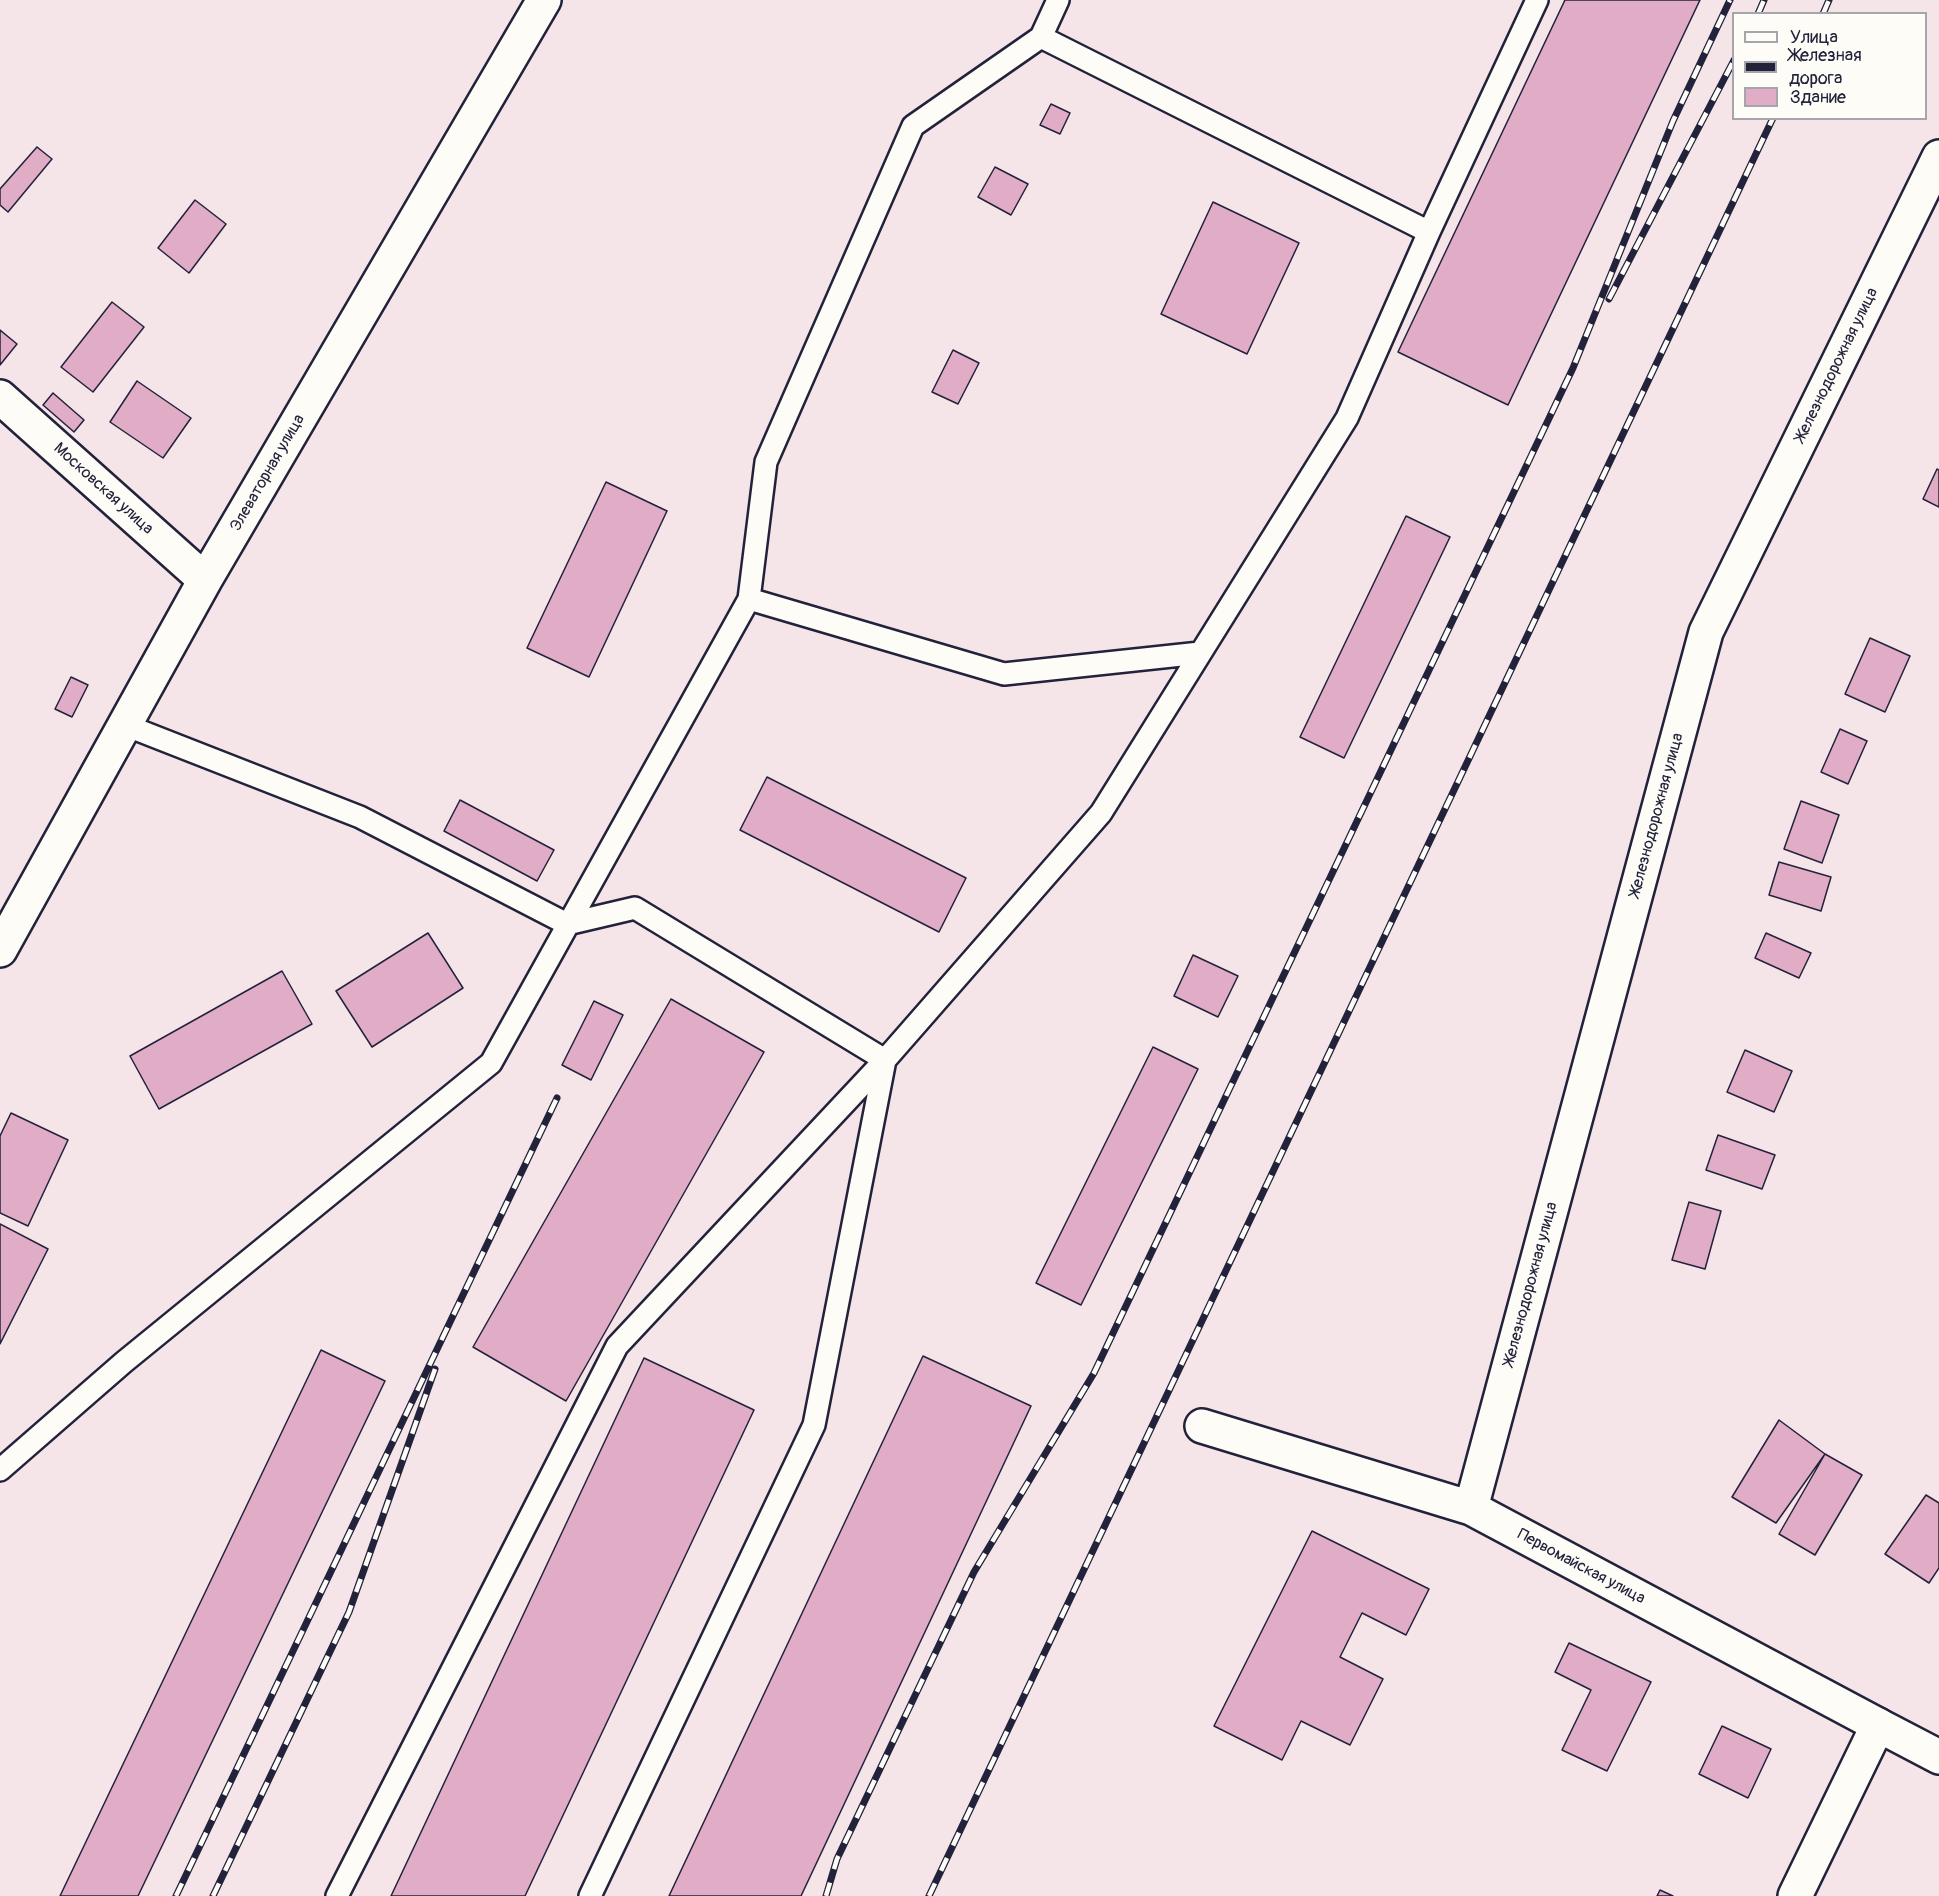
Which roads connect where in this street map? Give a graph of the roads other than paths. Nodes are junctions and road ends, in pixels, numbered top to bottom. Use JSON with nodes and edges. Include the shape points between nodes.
{"nodes":[{"id":1,"x":544,"y":0,"type":"edge"},
{"id":2,"x":1058,"y":0,"type":"edge"},
{"id":3,"x":1537,"y":0,"type":"edge"},
{"id":4,"x":1041,"y":37,"type":"junction"},
{"id":5,"x":1939,"y":156,"type":"edge"},
{"id":6,"x":1429,"y":232,"type":"junction"},
{"id":7,"x":0,"y":397,"type":"edge"},
{"id":8,"x":206,"y":580,"type":"junction"},
{"id":9,"x":749,"y":599,"type":"junction"},
{"id":10,"x":1200,"y":653,"type":"junction"},
{"id":11,"x":125,"y":725,"type":"junction"},
{"id":12,"x":567,"y":924,"type":"junction"},
{"id":13,"x":0,"y":950,"type":"edge"},
{"id":14,"x":885,"y":1060,"type":"junction"},
{"id":15,"x":1202,"y":1426,"type":"dead end"},
{"id":16,"x":0,"y":1470,"type":"edge"},
{"id":17,"x":1471,"y":1508,"type":"junction"},
{"id":18,"x":1878,"y":1725,"type":"junction"},
{"id":19,"x":1939,"y":1757,"type":"edge"},
{"id":20,"x":337,"y":1896,"type":"edge"},
{"id":21,"x":590,"y":1896,"type":"edge"},
{"id":22,"x":1795,"y":1896,"type":"edge"}],
"edges":[{"from":1,"to":8,"type":"street","name":"Элеваторная улица"},
{"from":2,"to":4,"type":"lane"},
{"from":3,"to":6,"type":"lane"},
{"from":4,"to":6,"type":"lane"},
{"from":4,"to":9,"type":"lane","via":[[913,126],[766,462]]},
{"from":5,"to":17,"type":"street","name":"Железнодорожная улица","via":[[1706,632]]},
{"from":6,"to":10,"type":"lane","via":[[1347,418]]},
{"from":7,"to":8,"type":"street","name":"Московская улица"},
{"from":8,"to":11,"type":"street","name":"Элеваторная улица"},
{"from":9,"to":10,"type":"lane","via":[[1004,674]]},
{"from":9,"to":12,"type":"lane"},
{"from":10,"to":14,"type":"lane","via":[[1101,813]]},
{"from":11,"to":12,"type":"lane","via":[[360,817]]},
{"from":11,"to":13,"type":"street","name":"Элеваторная улица"},
{"from":12,"to":14,"type":"lane","via":[[635,908]]},
{"from":12,"to":16,"type":"lane","via":[[491,1064],[124,1362]]},
{"from":14,"to":20,"type":"lane","via":[[617,1346]]},
{"from":14,"to":21,"type":"lane","via":[[814,1425]]},
{"from":15,"to":17,"type":"street","name":"Первомайская улица"},
{"from":17,"to":18,"type":"street","name":"Первомайская улица"},
{"from":18,"to":19,"type":"street","name":"Первомайская улица"},
{"from":18,"to":22,"type":"street"}]}
